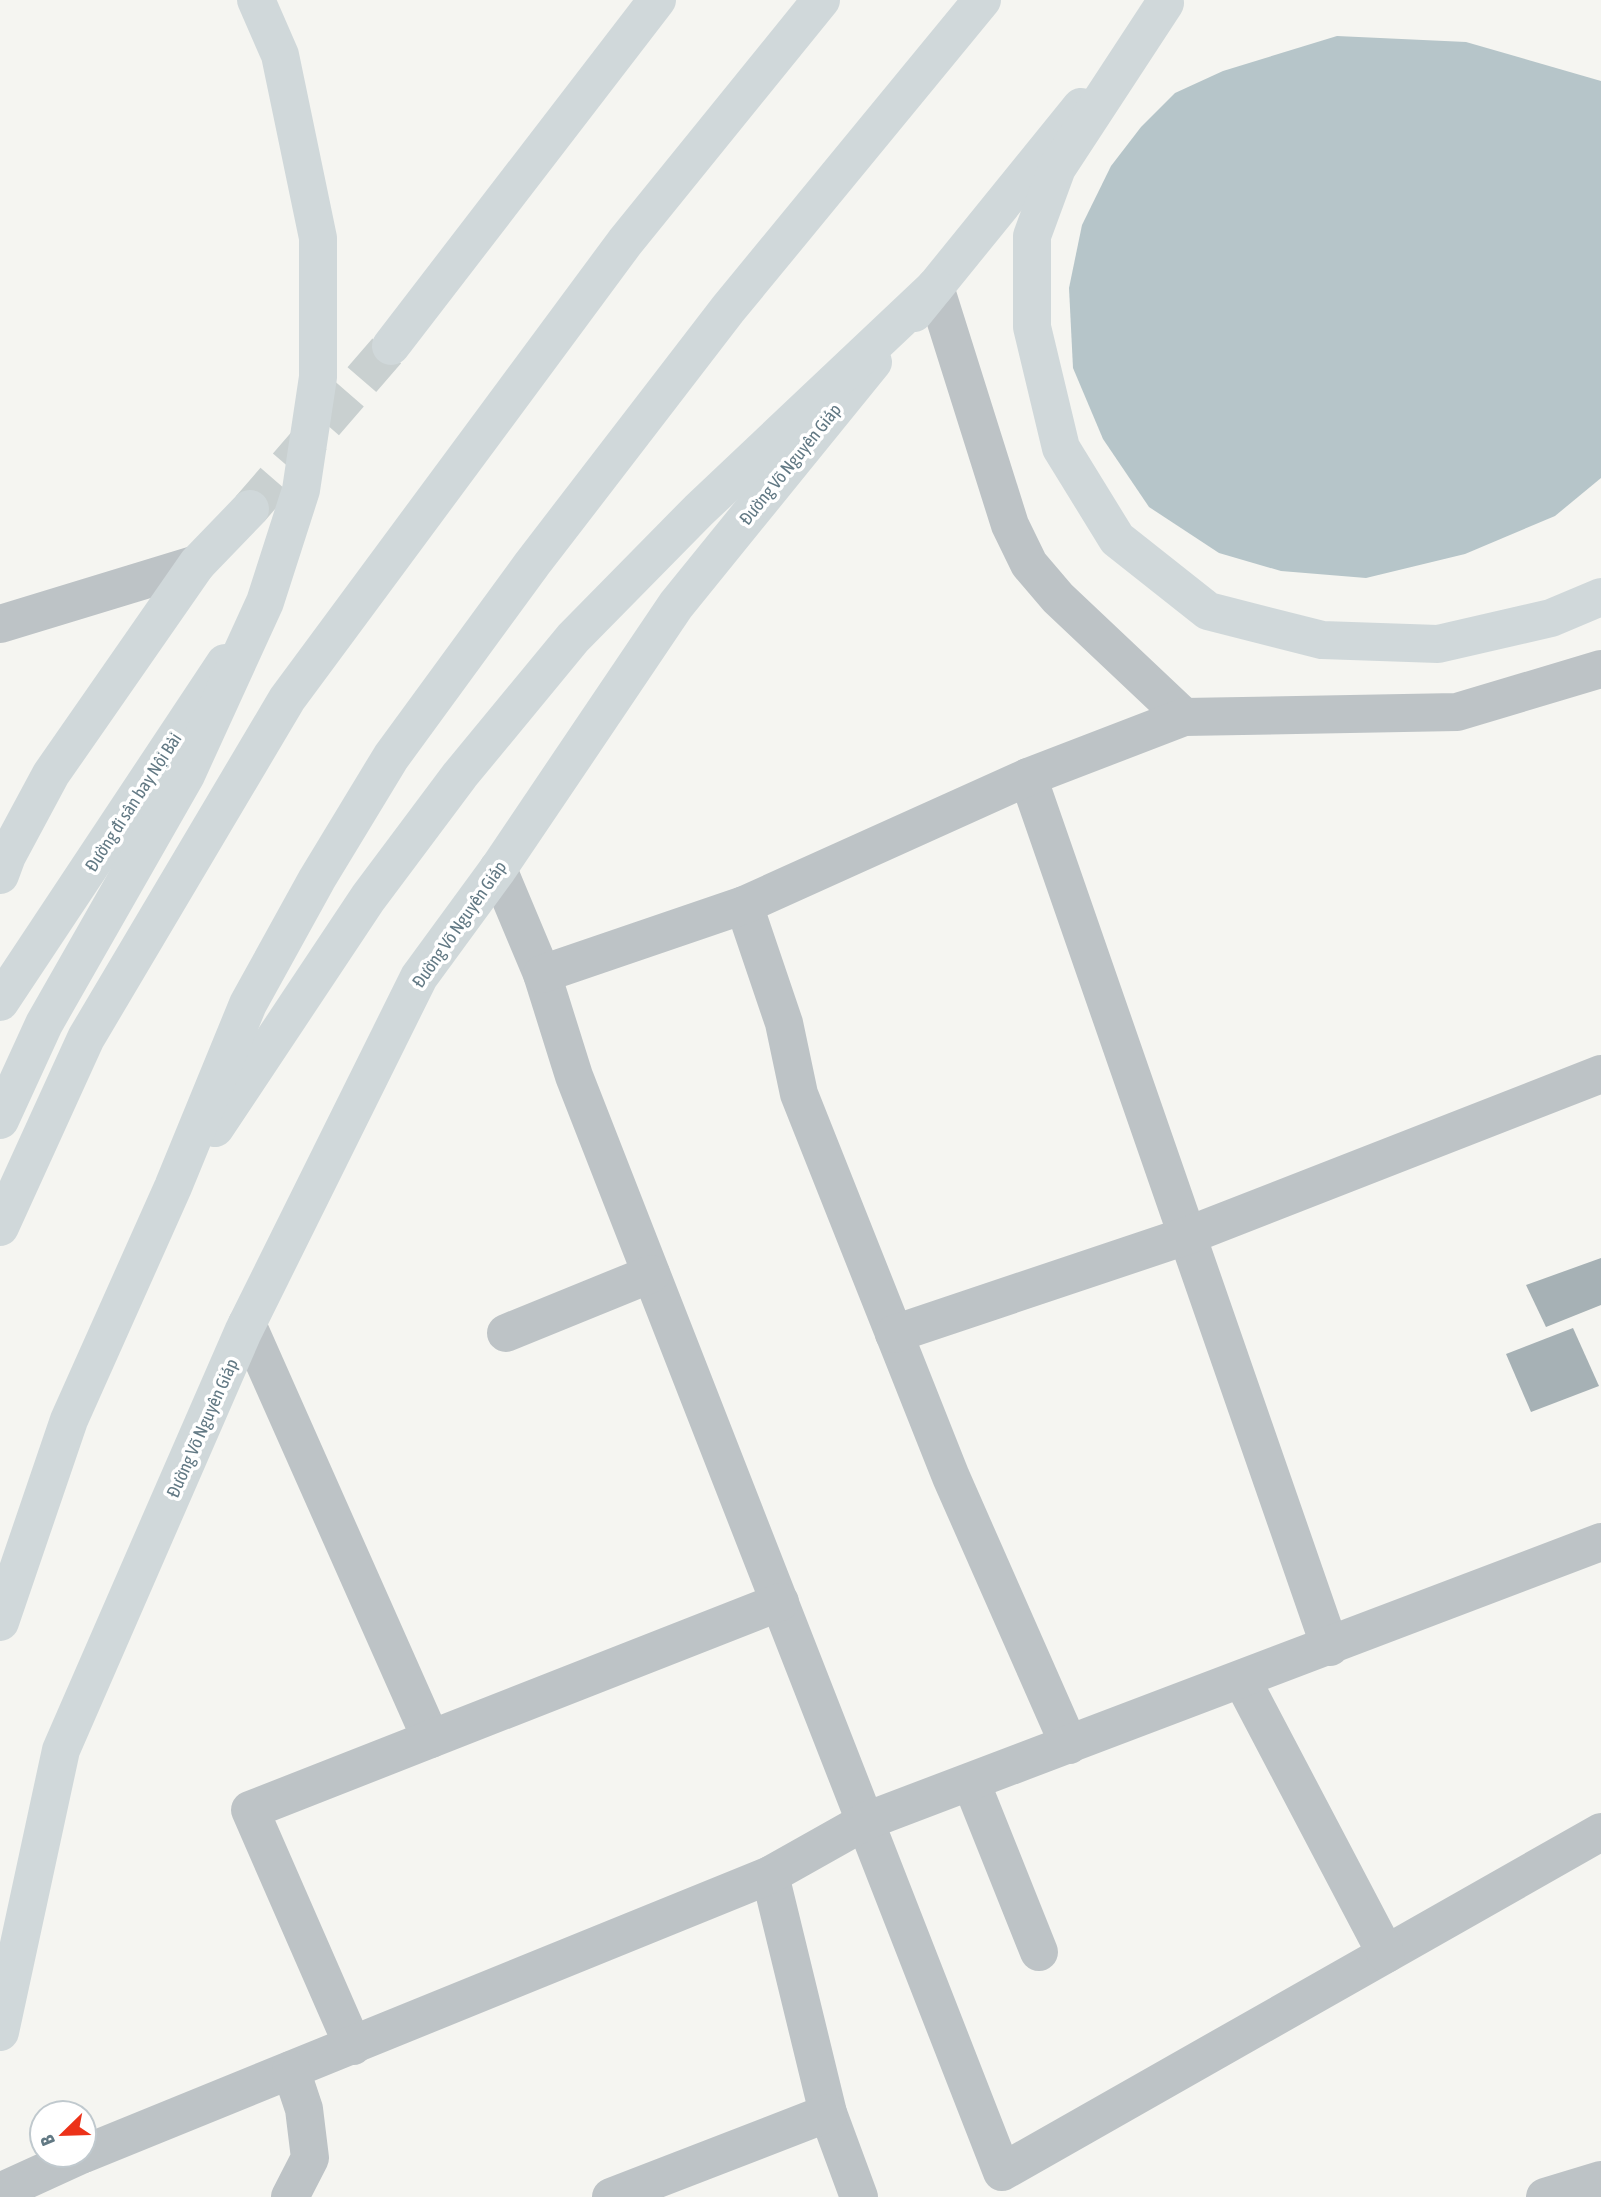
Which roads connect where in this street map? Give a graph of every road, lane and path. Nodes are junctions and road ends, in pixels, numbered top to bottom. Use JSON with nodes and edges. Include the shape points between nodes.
{"nodes":[{"id":1,"x":256,"y":0,"type":"edge"},
{"id":2,"x":657,"y":0,"type":"edge"},
{"id":3,"x":821,"y":0,"type":"edge"},
{"id":4,"x":982,"y":0,"type":"edge"},
{"id":5,"x":1166,"y":1,"type":"edge"},
{"id":6,"x":935,"y":286,"type":"junction"},
{"id":7,"x":391,"y":346,"type":"tunnel mouth"},
{"id":8,"x":250,"y":509,"type":"tunnel mouth"},
{"id":9,"x":197,"y":564,"type":"junction"},
{"id":10,"x":1601,"y":597,"type":"edge"},
{"id":11,"x":265,"y":602,"type":"junction"},
{"id":12,"x":0,"y":624,"type":"edge"},
{"id":13,"x":1601,"y":670,"type":"edge"},
{"id":14,"x":1184,"y":718,"type":"junction"},
{"id":15,"x":1028,"y":777,"type":"junction"},
{"id":16,"x":498,"y":869,"type":"junction"},
{"id":17,"x":0,"y":875,"type":"edge"},
{"id":18,"x":744,"y":905,"type":"junction"},
{"id":19,"x":542,"y":974,"type":"junction"},
{"id":20,"x":0,"y":1002,"type":"edge"},
{"id":21,"x":1601,"y":1074,"type":"edge"},
{"id":22,"x":0,"y":1120,"type":"edge"},
{"id":23,"x":173,"y":1187,"type":"junction"},
{"id":24,"x":0,"y":1227,"type":"edge"},
{"id":25,"x":1189,"y":1235,"type":"junction"},
{"id":26,"x":651,"y":1274,"type":"junction"},
{"id":27,"x":247,"y":1324,"type":"junction"},
{"id":28,"x":506,"y":1333,"type":"dead end"},
{"id":29,"x":894,"y":1334,"type":"junction"},
{"id":30,"x":1601,"y":1542,"type":"edge"},
{"id":31,"x":780,"y":1602,"type":"junction"},
{"id":32,"x":0,"y":1622,"type":"edge"},
{"id":33,"x":1330,"y":1647,"type":"junction"},
{"id":34,"x":1242,"y":1680,"type":"junction"},
{"id":35,"x":431,"y":1738,"type":"junction"},
{"id":36,"x":1069,"y":1745,"type":"junction"},
{"id":37,"x":971,"y":1782,"type":"junction"},
{"id":38,"x":866,"y":1821,"type":"junction"},
{"id":39,"x":1601,"y":1832,"type":"edge"},
{"id":40,"x":770,"y":1875,"type":"junction"},
{"id":41,"x":1040,"y":1952,"type":"dead end"},
{"id":42,"x":1386,"y":1954,"type":"junction"},
{"id":43,"x":0,"y":2032,"type":"edge"},
{"id":44,"x":353,"y":2046,"type":"junction"},
{"id":45,"x":291,"y":2070,"type":"junction"},
{"id":46,"x":828,"y":2113,"type":"junction"},
{"id":47,"x":98,"y":2148,"type":"edge"},
{"id":48,"x":50,"y":2169,"type":"edge"},
{"id":49,"x":1601,"y":2180,"type":"edge"},
{"id":50,"x":0,"y":2192,"type":"edge"},
{"id":51,"x":290,"y":2197,"type":"edge"},
{"id":52,"x":611,"y":2197,"type":"edge"},
{"id":53,"x":859,"y":2197,"type":"edge"},
{"id":54,"x":1545,"y":2197,"type":"edge"}],
"edges":[{"from":1,"to":11,"type":"main road","via":[[280,55],[318,239],[318,377],[301,490]]},
{"from":2,"to":7,"type":"main road"},
{"from":3,"to":24,"type":"main road","via":[[625,242],[286,699],[86,1038]]},
{"from":4,"to":23,"type":"main road","via":[[728,309],[391,757],[248,1004]]},
{"from":5,"to":6,"type":"main road","name":"Đường Võ Nguyên Giáp"},
{"from":5,"to":10,"type":"main road","via":[[1057,168],[1032,236],[1032,327],[1061,448],[1117,539],[1208,611],[1322,640],[1438,644],[1551,618]]},
{"from":6,"to":14,"type":"street","via":[[1010,525],[1030,564],[1058,598]]},
{"from":6,"to":16,"type":"main road","name":"Đường Võ Nguyên Giáp","via":[[676,605]]},
{"from":6,"to":23,"type":"main road","via":[[699,510],[573,638],[460,775],[368,898]]},
{"from":8,"to":9,"type":"main road"},
{"from":9,"to":12,"type":"street"},
{"from":9,"to":17,"type":"main road","via":[[51,774]]},
{"from":11,"to":20,"type":"main road","name":"Đường đi sân bay Nội Bài"},
{"from":11,"to":22,"type":"main road","via":[[171,806],[44,1024]]},
{"from":13,"to":14,"type":"street","via":[[1457,712]]},
{"from":14,"to":15,"type":"street"},
{"from":15,"to":18,"type":"street"},
{"from":15,"to":25,"type":"street"},
{"from":16,"to":19,"type":"street"},
{"from":16,"to":27,"type":"main road","name":"Đường Võ Nguyên Giáp","via":[[419,977]]},
{"from":18,"to":19,"type":"street"},
{"from":18,"to":29,"type":"street","via":[[784,1023],[799,1094]]},
{"from":19,"to":26,"type":"street","via":[[574,1076]]},
{"from":21,"to":25,"type":"street"},
{"from":23,"to":32,"type":"main road","via":[[69,1420]]},
{"from":25,"to":29,"type":"street"},
{"from":25,"to":33,"type":"street"},
{"from":26,"to":28,"type":"street"},
{"from":26,"to":31,"type":"street"},
{"from":27,"to":35,"type":"street"},
{"from":27,"to":43,"type":"main road","name":"Đường Võ Nguyên Giáp","via":[[61,1749]]},
{"from":29,"to":36,"type":"street","via":[[951,1477]]},
{"from":30,"to":33,"type":"street"},
{"from":31,"to":35,"type":"street"},
{"from":31,"to":38,"type":"street"},
{"from":33,"to":34,"type":"street"},
{"from":34,"to":36,"type":"street"},
{"from":34,"to":42,"type":"street"},
{"from":35,"to":44,"type":"street","via":[[250,1810]]},
{"from":36,"to":37,"type":"street"},
{"from":37,"to":38,"type":"street"},
{"from":37,"to":41,"type":"street"},
{"from":38,"to":40,"type":"street"},
{"from":38,"to":42,"type":"street","via":[[1002,2172]]},
{"from":39,"to":42,"type":"street"},
{"from":40,"to":44,"type":"street"},
{"from":40,"to":46,"type":"street"},
{"from":44,"to":45,"type":"street"},
{"from":45,"to":47,"type":"street"},
{"from":45,"to":51,"type":"street","via":[[304,2109],[310,2158]]},
{"from":46,"to":52,"type":"street"},
{"from":46,"to":53,"type":"street"},
{"from":48,"to":50,"type":"street"},
{"from":49,"to":54,"type":"street"}]}
